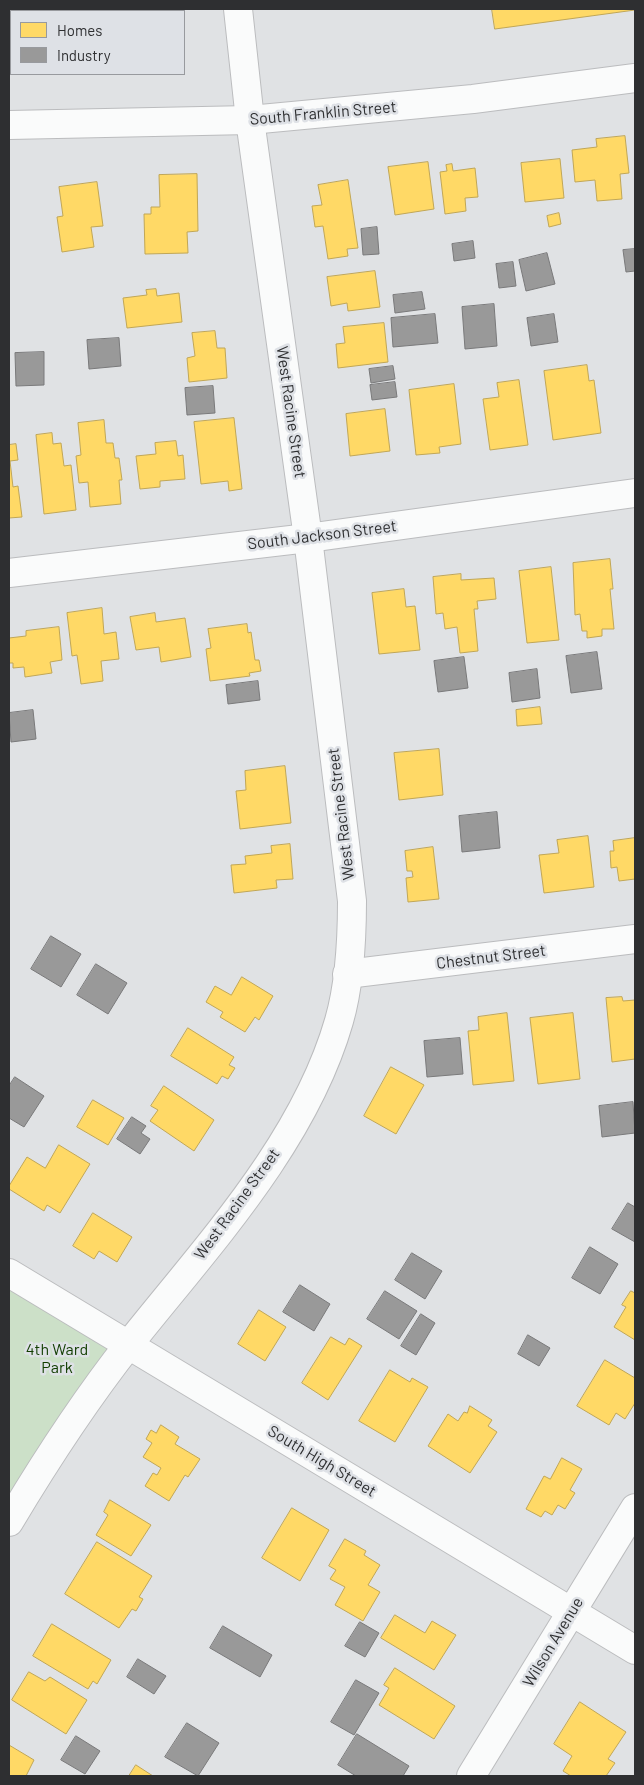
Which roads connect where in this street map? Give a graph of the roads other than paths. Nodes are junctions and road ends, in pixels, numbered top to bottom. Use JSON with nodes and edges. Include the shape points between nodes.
{"nodes":[{"id":1,"x":238,"y":9,"type":"edge"},
{"id":2,"x":635,"y":78,"type":"edge"},
{"id":3,"x":250,"y":120,"type":"junction"},
{"id":4,"x":9,"y":125,"type":"edge"},
{"id":5,"x":635,"y":493,"type":"edge"},
{"id":6,"x":308,"y":538,"type":"junction"},
{"id":7,"x":9,"y":573,"type":"edge"},
{"id":8,"x":635,"y":939,"type":"edge"},
{"id":9,"x":347,"y":974,"type":"junction"},
{"id":10,"x":9,"y":1273,"type":"edge"},
{"id":11,"x":128,"y":1345,"type":"junction"},
{"id":12,"x":635,"y":1508,"type":"edge"},
{"id":13,"x":9,"y":1522,"type":"edge"},
{"id":14,"x":572,"y":1611,"type":"junction"},
{"id":15,"x":635,"y":1650,"type":"edge"},
{"id":16,"x":471,"y":1776,"type":"edge"}],
"edges":[{"from":1,"to":3,"type":"street","name":"West Racine Street"},
{"from":2,"to":3,"type":"street","name":"South Franklin Street","via":[[474,99]]},
{"from":3,"to":4,"type":"street","name":"South Franklin Street"},
{"from":3,"to":6,"type":"street","name":"West Racine Street"},
{"from":5,"to":6,"type":"street","name":"South Jackson Street"},
{"from":6,"to":7,"type":"street","name":"South Jackson Street"},
{"from":6,"to":9,"type":"street","name":"West Racine Street","via":[[352,901],[352,942]]},
{"from":8,"to":9,"type":"street","name":"Chestnut Street"},
{"from":9,"to":11,"type":"street","name":"West Racine Street","via":[[339,1020],[326,1059],[284,1140],[221,1230]]},
{"from":10,"to":11,"type":"street","name":"South High Street"},
{"from":11,"to":13,"type":"street","name":"West Racine Street","via":[[50,1454]]},
{"from":11,"to":14,"type":"street","name":"South High Street"},
{"from":12,"to":14,"type":"street","name":"Wilson Avenue"},
{"from":14,"to":15,"type":"street","name":"South High Street"},
{"from":14,"to":16,"type":"street","name":"Wilson Avenue"}]}
